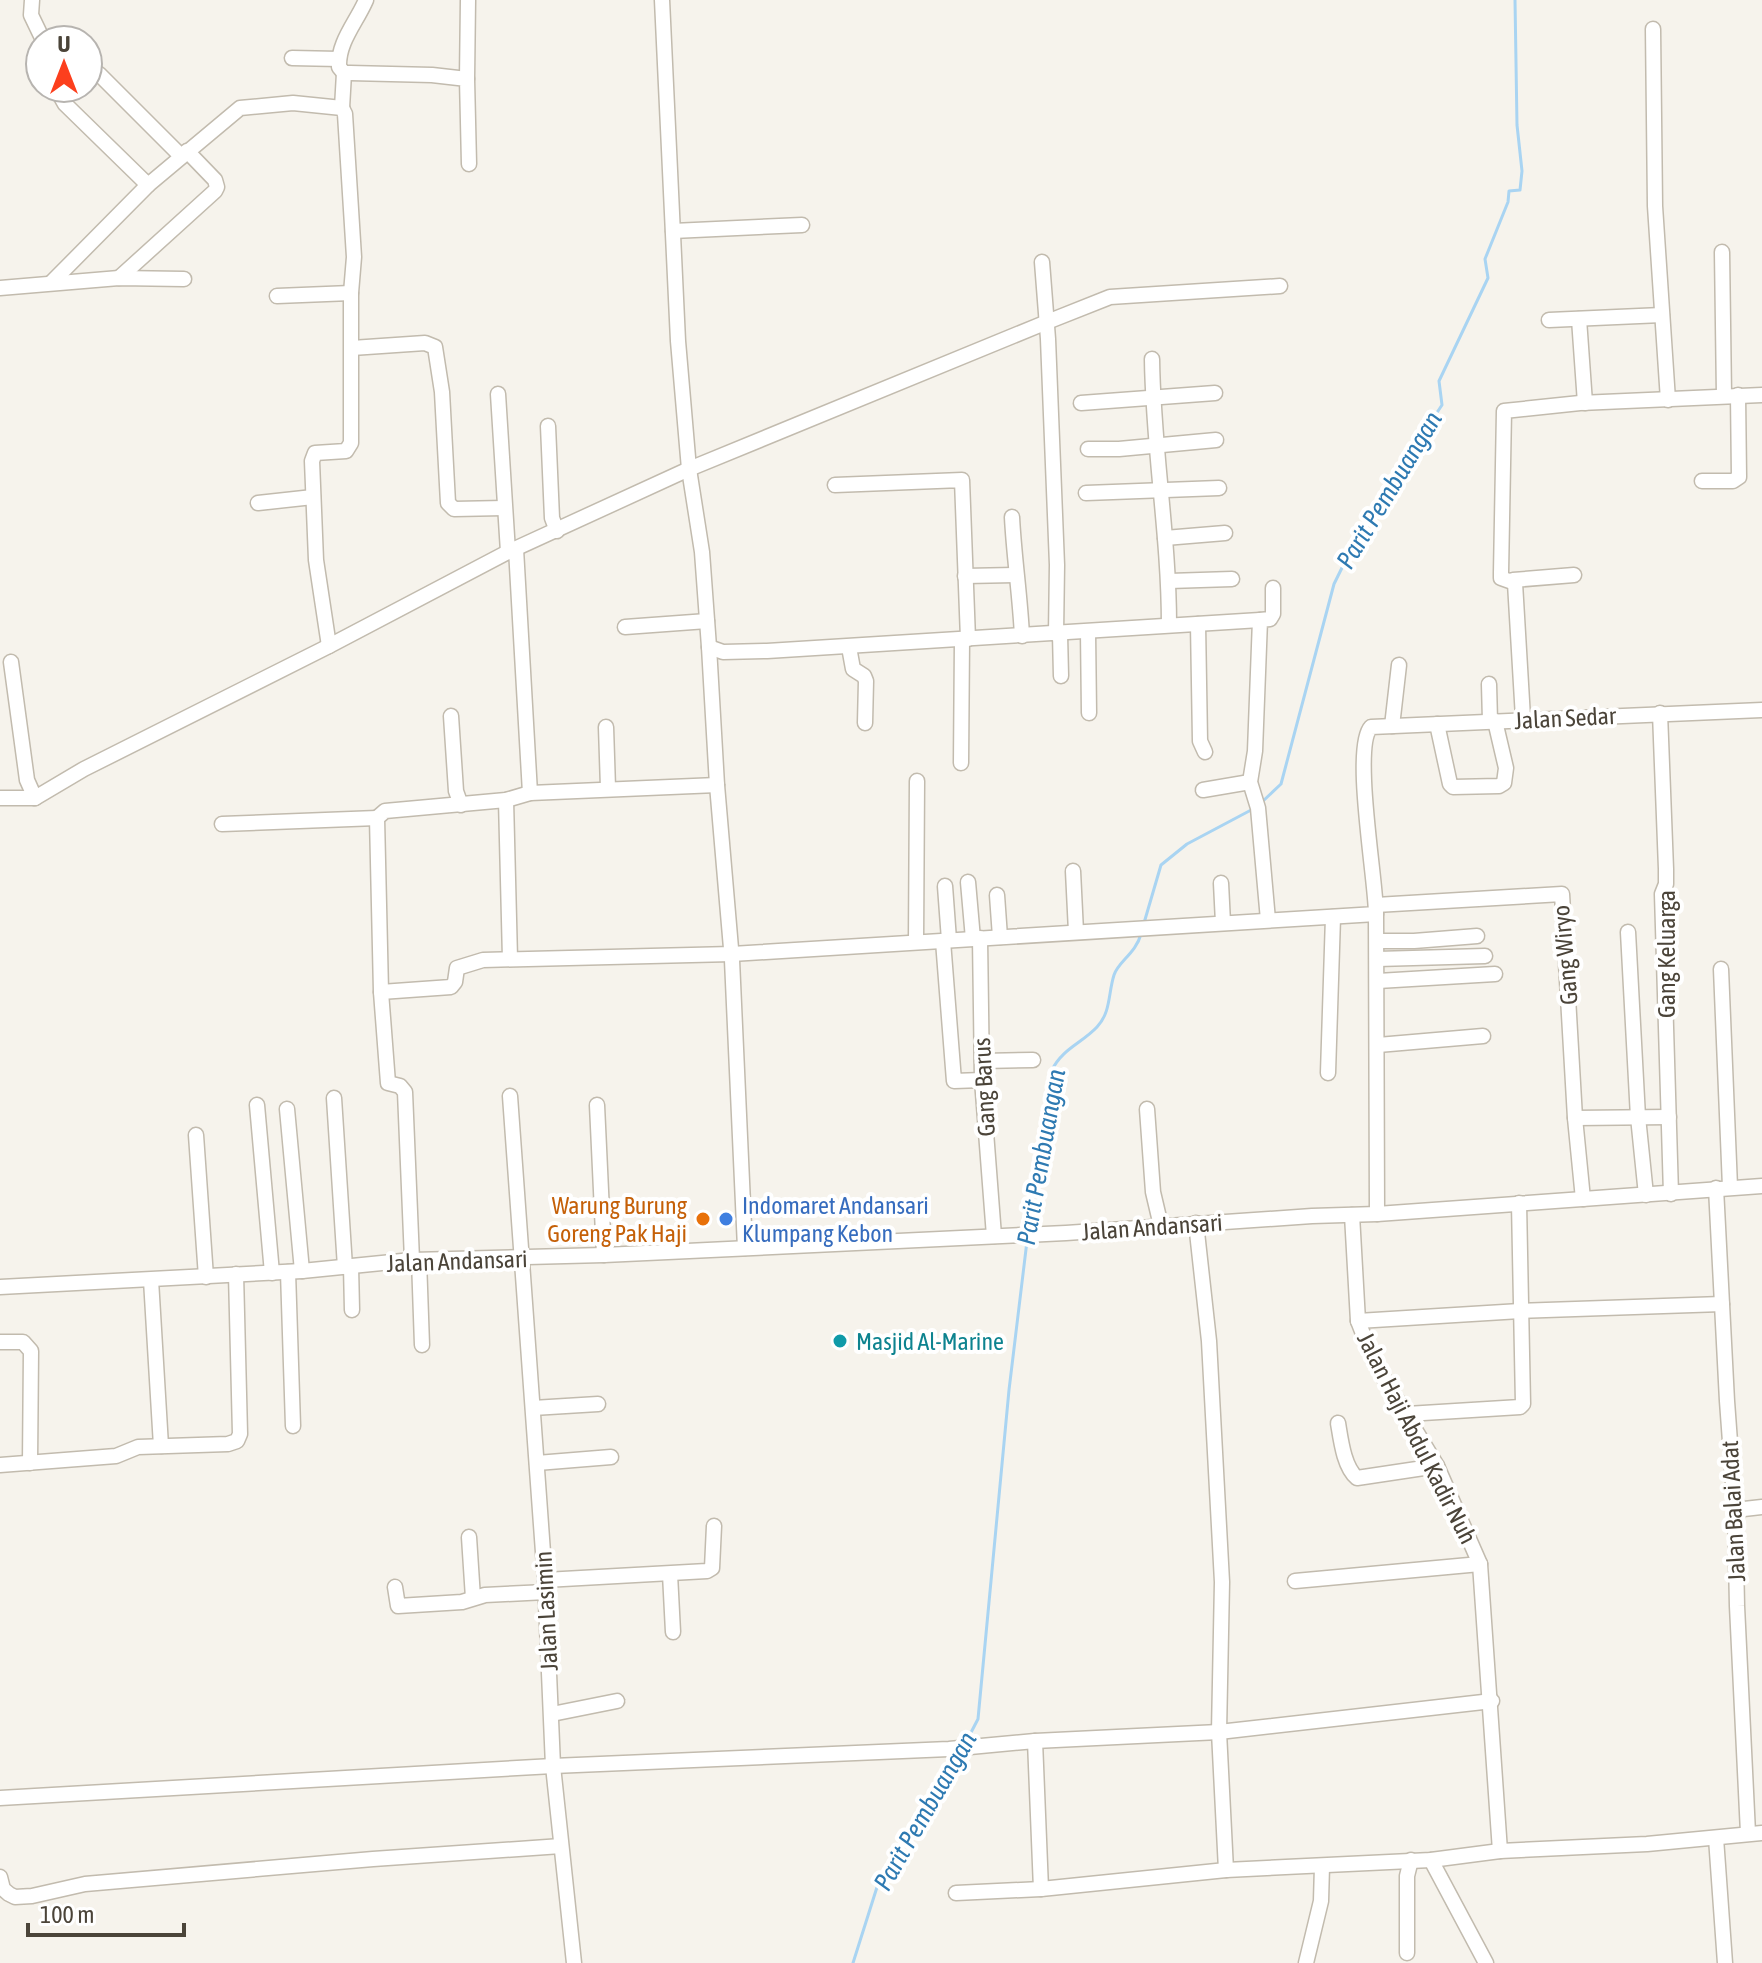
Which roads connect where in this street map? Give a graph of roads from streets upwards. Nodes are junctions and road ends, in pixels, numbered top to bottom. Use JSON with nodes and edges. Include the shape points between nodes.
{"nodes":[{"id":1,"x":32,"y":0,"type":"edge"},
{"id":2,"x":366,"y":0,"type":"edge"},
{"id":3,"x":468,"y":0,"type":"edge"},
{"id":4,"x":662,"y":0,"type":"edge"},
{"id":5,"x":35,"y":24,"type":"edge"},
{"id":6,"x":1653,"y":29,"type":"dead end"},
{"id":7,"x":292,"y":58,"type":"dead end"},
{"id":8,"x":341,"y":66,"type":"junction"},
{"id":9,"x":104,"y":79,"type":"edge"},
{"id":10,"x":467,"y":79,"type":"junction"},
{"id":11,"x":65,"y":104,"type":"edge"},
{"id":12,"x":342,"y":108,"type":"junction"},
{"id":13,"x":184,"y":154,"type":"junction"},
{"id":14,"x":469,"y":164,"type":"dead end"},
{"id":15,"x":148,"y":185,"type":"junction"},
{"id":16,"x":802,"y":225,"type":"dead end"},
{"id":17,"x":673,"y":231,"type":"junction"},
{"id":18,"x":1722,"y":252,"type":"dead end"},
{"id":19,"x":1042,"y":262,"type":"dead end"},
{"id":20,"x":119,"y":278,"type":"junction"},
{"id":21,"x":184,"y":279,"type":"dead end"},
{"id":22,"x":52,"y":282,"type":"junction"},
{"id":23,"x":1280,"y":286,"type":"dead end"},
{"id":24,"x":0,"y":288,"type":"edge"},
{"id":25,"x":351,"y":293,"type":"junction"},
{"id":26,"x":277,"y":296,"type":"dead end"},
{"id":27,"x":1662,"y":315,"type":"junction"},
{"id":28,"x":1579,"y":319,"type":"junction"},
{"id":29,"x":1549,"y":320,"type":"dead end"},
{"id":30,"x":1047,"y":332,"type":"junction"},
{"id":31,"x":352,"y":348,"type":"junction"},
{"id":32,"x":1152,"y":359,"type":"dead end"},
{"id":33,"x":1215,"y":393,"type":"dead end"},
{"id":34,"x":498,"y":394,"type":"dead end"},
{"id":35,"x":1731,"y":395,"type":"junction"},
{"id":36,"x":1762,"y":395,"type":"edge"},
{"id":37,"x":1153,"y":399,"type":"junction"},
{"id":38,"x":1668,"y":400,"type":"junction"},
{"id":39,"x":1081,"y":403,"type":"dead end"},
{"id":40,"x":1585,"y":403,"type":"junction"},
{"id":41,"x":548,"y":426,"type":"dead end"},
{"id":42,"x":1216,"y":440,"type":"dead end"},
{"id":43,"x":1157,"y":446,"type":"junction"},
{"id":44,"x":1088,"y":449,"type":"dead end"},
{"id":45,"x":689,"y":469,"type":"junction"},
{"id":46,"x":1702,"y":481,"type":"dead end"},
{"id":47,"x":835,"y":485,"type":"dead end"},
{"id":48,"x":1219,"y":488,"type":"dead end"},
{"id":49,"x":1161,"y":491,"type":"junction"},
{"id":50,"x":1086,"y":493,"type":"dead end"},
{"id":51,"x":313,"y":497,"type":"junction"},
{"id":52,"x":258,"y":503,"type":"dead end"},
{"id":53,"x":504,"y":508,"type":"junction"},
{"id":54,"x":1012,"y":517,"type":"dead end"},
{"id":55,"x":557,"y":531,"type":"junction"},
{"id":56,"x":1225,"y":533,"type":"dead end"},
{"id":57,"x":1165,"y":538,"type":"junction"},
{"id":58,"x":512,"y":551,"type":"junction"},
{"id":59,"x":1015,"y":575,"type":"junction"},
{"id":60,"x":1574,"y":575,"type":"dead end"},
{"id":61,"x":965,"y":576,"type":"junction"},
{"id":62,"x":1232,"y":579,"type":"dead end"},
{"id":63,"x":1513,"y":580,"type":"junction"},
{"id":64,"x":1169,"y":581,"type":"junction"},
{"id":65,"x":1273,"y":588,"type":"dead end"},
{"id":66,"x":1260,"y":620,"type":"junction"},
{"id":67,"x":707,"y":621,"type":"junction"},
{"id":68,"x":1198,"y":624,"type":"junction"},
{"id":69,"x":1169,"y":625,"type":"junction"},
{"id":70,"x":625,"y":627,"type":"dead end"},
{"id":71,"x":1088,"y":632,"type":"junction"},
{"id":72,"x":1058,"y":634,"type":"junction"},
{"id":73,"x":1022,"y":636,"type":"junction"},
{"id":74,"x":965,"y":639,"type":"junction"},
{"id":75,"x":329,"y":646,"type":"junction"},
{"id":76,"x":709,"y":647,"type":"junction"},
{"id":77,"x":849,"y":647,"type":"junction"},
{"id":78,"x":11,"y":662,"type":"dead end"},
{"id":79,"x":1399,"y":665,"type":"dead end"},
{"id":80,"x":1061,"y":676,"type":"dead end"},
{"id":81,"x":1489,"y":684,"type":"dead end"},
{"id":82,"x":1762,"y":710,"type":"edge"},
{"id":83,"x":1089,"y":713,"type":"dead end"},
{"id":84,"x":1660,"y":713,"type":"junction"},
{"id":85,"x":451,"y":716,"type":"dead end"},
{"id":86,"x":1523,"y":718,"type":"junction"},
{"id":87,"x":1492,"y":721,"type":"junction"},
{"id":88,"x":865,"y":723,"type":"dead end"},
{"id":89,"x":1437,"y":724,"type":"junction"},
{"id":90,"x":1392,"y":726,"type":"junction"},
{"id":91,"x":606,"y":727,"type":"dead end"},
{"id":92,"x":1205,"y":752,"type":"dead end"},
{"id":93,"x":961,"y":763,"type":"dead end"},
{"id":94,"x":917,"y":781,"type":"dead end"},
{"id":95,"x":717,"y":785,"type":"junction"},
{"id":96,"x":608,"y":788,"type":"junction"},
{"id":97,"x":1203,"y":790,"type":"dead end"},
{"id":98,"x":530,"y":793,"type":"junction"},
{"id":99,"x":1253,"y":794,"type":"junction"},
{"id":100,"x":0,"y":798,"type":"edge"},
{"id":101,"x":35,"y":798,"type":"junction"},
{"id":102,"x":506,"y":800,"type":"junction"},
{"id":103,"x":461,"y":805,"type":"junction"},
{"id":104,"x":377,"y":818,"type":"junction"},
{"id":105,"x":222,"y":824,"type":"dead end"},
{"id":106,"x":1073,"y":871,"type":"dead end"},
{"id":107,"x":968,"y":882,"type":"dead end"},
{"id":108,"x":1221,"y":883,"type":"dead end"},
{"id":109,"x":945,"y":886,"type":"dead end"},
{"id":110,"x":997,"y":895,"type":"dead end"},
{"id":111,"x":1376,"y":910,"type":"junction"},
{"id":112,"x":1333,"y":917,"type":"junction"},
{"id":113,"x":1268,"y":920,"type":"junction"},
{"id":114,"x":1223,"y":923,"type":"junction"},
{"id":115,"x":1076,"y":932,"type":"junction"},
{"id":116,"x":1628,"y":932,"type":"dead end"},
{"id":117,"x":1477,"y":936,"type":"dead end"},
{"id":118,"x":1000,"y":937,"type":"junction"},
{"id":119,"x":976,"y":938,"type":"junction"},
{"id":120,"x":946,"y":940,"type":"junction"},
{"id":121,"x":1377,"y":941,"type":"junction"},
{"id":122,"x":916,"y":942,"type":"junction"},
{"id":123,"x":732,"y":954,"type":"junction"},
{"id":124,"x":1485,"y":956,"type":"dead end"},
{"id":125,"x":510,"y":959,"type":"junction"},
{"id":126,"x":1377,"y":959,"type":"junction"},
{"id":127,"x":1721,"y":969,"type":"dead end"},
{"id":128,"x":1495,"y":974,"type":"dead end"},
{"id":129,"x":1378,"y":981,"type":"junction"},
{"id":130,"x":381,"y":992,"type":"junction"},
{"id":131,"x":1483,"y":1036,"type":"dead end"},
{"id":132,"x":1378,"y":1045,"type":"junction"},
{"id":133,"x":1033,"y":1060,"type":"dead end"},
{"id":134,"x":982,"y":1061,"type":"junction"},
{"id":135,"x":1328,"y":1073,"type":"dead end"},
{"id":136,"x":982,"y":1080,"type":"junction"},
{"id":137,"x":510,"y":1096,"type":"dead end"},
{"id":138,"x":334,"y":1098,"type":"dead end"},
{"id":139,"x":257,"y":1105,"type":"dead end"},
{"id":140,"x":597,"y":1105,"type":"dead end"},
{"id":141,"x":287,"y":1109,"type":"dead end"},
{"id":142,"x":1147,"y":1109,"type":"dead end"},
{"id":143,"x":1638,"y":1117,"type":"junction"},
{"id":144,"x":1669,"y":1117,"type":"junction"},
{"id":145,"x":1575,"y":1118,"type":"junction"},
{"id":146,"x":196,"y":1135,"type":"dead end"},
{"id":147,"x":1762,"y":1186,"type":"edge"},
{"id":148,"x":1723,"y":1188,"type":"junction"},
{"id":149,"x":1671,"y":1194,"type":"junction"},
{"id":150,"x":1646,"y":1195,"type":"junction"},
{"id":151,"x":1583,"y":1199,"type":"junction"},
{"id":152,"x":1519,"y":1203,"type":"junction"},
{"id":153,"x":1377,"y":1214,"type":"junction"},
{"id":154,"x":1352,"y":1215,"type":"junction"},
{"id":155,"x":1196,"y":1223,"type":"junction"},
{"id":156,"x":1161,"y":1226,"type":"junction"},
{"id":157,"x":994,"y":1236,"type":"junction"},
{"id":158,"x":745,"y":1248,"type":"junction"},
{"id":159,"x":604,"y":1255,"type":"junction"},
{"id":160,"x":523,"y":1259,"type":"junction"},
{"id":161,"x":416,"y":1260,"type":"junction"},
{"id":162,"x":348,"y":1267,"type":"junction"},
{"id":163,"x":295,"y":1271,"type":"junction"},
{"id":164,"x":272,"y":1273,"type":"junction"},
{"id":165,"x":236,"y":1274,"type":"junction"},
{"id":166,"x":206,"y":1277,"type":"junction"},
{"id":167,"x":151,"y":1280,"type":"junction"},
{"id":168,"x":0,"y":1287,"type":"edge"},
{"id":169,"x":1722,"y":1304,"type":"junction"},
{"id":170,"x":352,"y":1310,"type":"dead end"},
{"id":171,"x":1520,"y":1311,"type":"junction"},
{"id":172,"x":1358,"y":1321,"type":"junction"},
{"id":173,"x":0,"y":1342,"type":"edge"},
{"id":174,"x":422,"y":1345,"type":"dead end"},
{"id":175,"x":598,"y":1404,"type":"dead end"},
{"id":176,"x":533,"y":1408,"type":"junction"},
{"id":177,"x":1407,"y":1414,"type":"junction"},
{"id":178,"x":1338,"y":1423,"type":"dead end"},
{"id":179,"x":293,"y":1426,"type":"dead end"},
{"id":180,"x":161,"y":1446,"type":"junction"},
{"id":181,"x":611,"y":1457,"type":"dead end"},
{"id":182,"x":30,"y":1463,"type":"junction"},
{"id":183,"x":537,"y":1463,"type":"junction"},
{"id":184,"x":0,"y":1465,"type":"edge"},
{"id":185,"x":1437,"y":1466,"type":"junction"},
{"id":186,"x":1762,"y":1507,"type":"edge"},
{"id":187,"x":1735,"y":1510,"type":"junction"},
{"id":188,"x":714,"y":1526,"type":"dead end"},
{"id":189,"x":469,"y":1537,"type":"dead end"},
{"id":190,"x":1480,"y":1564,"type":"junction"},
{"id":191,"x":670,"y":1574,"type":"junction"},
{"id":192,"x":1295,"y":1581,"type":"dead end"},
{"id":193,"x":546,"y":1586,"type":"junction"},
{"id":194,"x":395,"y":1587,"type":"dead end"},
{"id":195,"x":473,"y":1598,"type":"junction"},
{"id":196,"x":673,"y":1632,"type":"dead end"},
{"id":197,"x":617,"y":1701,"type":"dead end"},
{"id":198,"x":1492,"y":1701,"type":"junction"},
{"id":199,"x":552,"y":1714,"type":"junction"},
{"id":200,"x":1219,"y":1732,"type":"junction"},
{"id":201,"x":1035,"y":1741,"type":"junction"},
{"id":202,"x":553,"y":1766,"type":"junction"},
{"id":203,"x":0,"y":1798,"type":"edge"},
{"id":204,"x":1755,"y":1833,"type":"edge"},
{"id":205,"x":1716,"y":1838,"type":"junction"},
{"id":206,"x":561,"y":1846,"type":"junction"},
{"id":207,"x":1500,"y":1851,"type":"junction"},
{"id":208,"x":1411,"y":1860,"type":"junction"},
{"id":209,"x":1431,"y":1860,"type":"junction"},
{"id":210,"x":1322,"y":1866,"type":"junction"},
{"id":211,"x":1226,"y":1870,"type":"junction"},
{"id":212,"x":0,"y":1877,"type":"edge"},
{"id":213,"x":1041,"y":1889,"type":"junction"},
{"id":214,"x":956,"y":1893,"type":"dead end"},
{"id":215,"x":1407,"y":1953,"type":"dead end"},
{"id":216,"x":574,"y":1963,"type":"edge"},
{"id":217,"x":1306,"y":1963,"type":"edge"},
{"id":218,"x":1486,"y":1963,"type":"edge"},
{"id":219,"x":1725,"y":1963,"type":"edge"}],
"edges":[{"from":1,"to":5,"type":"street"},
{"from":2,"to":8,"type":"street","via":[[342,41]]},
{"from":3,"to":10,"type":"street"},
{"from":4,"to":17,"type":"street"},
{"from":6,"to":27,"type":"street"},
{"from":7,"to":8,"type":"street"},
{"from":8,"to":10,"type":"street"},
{"from":8,"to":12,"type":"street"},
{"from":9,"to":13,"type":"street"},
{"from":10,"to":14,"type":"street"},
{"from":11,"to":15,"type":"street"},
{"from":12,"to":13,"type":"street","via":[[293,103],[240,108]]},
{"from":12,"to":25,"type":"street","via":[[354,257]]},
{"from":13,"to":15,"type":"street"},
{"from":13,"to":20,"type":"street","via":[[215,180],[215,191]]},
{"from":15,"to":22,"type":"street"},
{"from":16,"to":17,"type":"street"},
{"from":17,"to":45,"type":"street"},
{"from":18,"to":35,"type":"street"},
{"from":19,"to":30,"type":"street"},
{"from":20,"to":21,"type":"street"},
{"from":20,"to":22,"type":"street"},
{"from":22,"to":24,"type":"street"},
{"from":23,"to":30,"type":"street","via":[[1110,297]]},
{"from":25,"to":26,"type":"street"},
{"from":25,"to":31,"type":"street"},
{"from":27,"to":28,"type":"street"},
{"from":27,"to":38,"type":"street"},
{"from":28,"to":29,"type":"street"},
{"from":28,"to":40,"type":"street"},
{"from":30,"to":45,"type":"street"},
{"from":30,"to":72,"type":"street"},
{"from":31,"to":51,"type":"street","via":[[351,443],[346,451],[312,456]]},
{"from":31,"to":53,"type":"street","via":[[425,343],[435,347],[448,503],[454,509]]},
{"from":32,"to":37,"type":"street"},
{"from":33,"to":37,"type":"street"},
{"from":34,"to":53,"type":"street"},
{"from":35,"to":36,"type":"street"},
{"from":35,"to":38,"type":"street"},
{"from":35,"to":46,"type":"street","via":[[1739,477]]},
{"from":37,"to":39,"type":"street"},
{"from":37,"to":43,"type":"street"},
{"from":38,"to":40,"type":"street"},
{"from":40,"to":63,"type":"street","via":[[1504,411],[1501,578]]},
{"from":41,"to":55,"type":"street"},
{"from":42,"to":43,"type":"street"},
{"from":43,"to":44,"type":"street"},
{"from":43,"to":49,"type":"street"},
{"from":45,"to":55,"type":"street"},
{"from":45,"to":67,"type":"street"},
{"from":47,"to":61,"type":"street","via":[[962,480]]},
{"from":48,"to":49,"type":"street"},
{"from":49,"to":50,"type":"street"},
{"from":49,"to":57,"type":"street"},
{"from":51,"to":52,"type":"street"},
{"from":51,"to":75,"type":"street"},
{"from":53,"to":58,"type":"street"},
{"from":54,"to":59,"type":"street"},
{"from":55,"to":58,"type":"street"},
{"from":56,"to":57,"type":"street"},
{"from":57,"to":64,"type":"street"},
{"from":58,"to":75,"type":"street"},
{"from":58,"to":98,"type":"street"},
{"from":59,"to":61,"type":"street"},
{"from":59,"to":73,"type":"street"},
{"from":60,"to":63,"type":"street"},
{"from":61,"to":74,"type":"street"},
{"from":62,"to":64,"type":"street"},
{"from":63,"to":86,"type":"street"},
{"from":64,"to":69,"type":"street"},
{"from":65,"to":66,"type":"street","via":[[1273,614]]},
{"from":66,"to":68,"type":"street"},
{"from":66,"to":99,"type":"street"},
{"from":67,"to":70,"type":"street"},
{"from":67,"to":76,"type":"street"},
{"from":68,"to":69,"type":"street"},
{"from":68,"to":92,"type":"street","via":[[1200,741]]},
{"from":69,"to":71,"type":"street"},
{"from":71,"to":72,"type":"street"},
{"from":71,"to":83,"type":"street"},
{"from":72,"to":73,"type":"street"},
{"from":72,"to":80,"type":"street"},
{"from":73,"to":74,"type":"street"},
{"from":74,"to":77,"type":"street"},
{"from":74,"to":93,"type":"street"},
{"from":75,"to":101,"type":"street"},
{"from":76,"to":77,"type":"street","via":[[723,652]]},
{"from":76,"to":95,"type":"street"},
{"from":77,"to":88,"type":"street","via":[[853,669],[866,681]]},
{"from":78,"to":101,"type":"street","via":[[27,780]]},
{"from":79,"to":90,"type":"street"},
{"from":81,"to":87,"type":"street"},
{"from":82,"to":84,"type":"street","name":"Jalan Sedar"},
{"from":84,"to":86,"type":"street","name":"Jalan Sedar"},
{"from":84,"to":144,"type":"street","name":"Gang Keluarga"},
{"from":85,"to":103,"type":"street"},
{"from":86,"to":87,"type":"street","name":"Jalan Sedar"},
{"from":87,"to":89,"type":"street","name":"Jalan Sedar"},
{"from":87,"to":89,"type":"street","via":[[1506,768],[1502,786],[1453,787]]},
{"from":89,"to":90,"type":"street","name":"Jalan Sedar"},
{"from":90,"to":111,"type":"street","name":"Jalan Sedar","via":[[1368,729],[1365,738]]},
{"from":91,"to":96,"type":"street"},
{"from":94,"to":122,"type":"street"},
{"from":95,"to":96,"type":"street"},
{"from":95,"to":123,"type":"street"},
{"from":96,"to":98,"type":"street"},
{"from":97,"to":99,"type":"street"},
{"from":98,"to":102,"type":"street"},
{"from":99,"to":113,"type":"street"},
{"from":100,"to":101,"type":"street"},
{"from":102,"to":103,"type":"street"},
{"from":102,"to":125,"type":"street"},
{"from":103,"to":104,"type":"street","via":[[385,811]]},
{"from":104,"to":105,"type":"street"},
{"from":104,"to":130,"type":"street"},
{"from":106,"to":115,"type":"street"},
{"from":107,"to":119,"type":"street","name":"Gang Barus"},
{"from":108,"to":114,"type":"street"},
{"from":109,"to":120,"type":"street"},
{"from":110,"to":118,"type":"street"},
{"from":111,"to":112,"type":"street"},
{"from":111,"to":121,"type":"street"},
{"from":111,"to":145,"type":"street","name":"Gang Wiryo","via":[[1562,894]]},
{"from":112,"to":113,"type":"street"},
{"from":112,"to":135,"type":"street"},
{"from":113,"to":114,"type":"street"},
{"from":114,"to":115,"type":"street"},
{"from":115,"to":118,"type":"street"},
{"from":116,"to":143,"type":"street"},
{"from":117,"to":121,"type":"street"},
{"from":118,"to":119,"type":"street"},
{"from":119,"to":120,"type":"street"},
{"from":119,"to":134,"type":"street","name":"Gang Barus"},
{"from":120,"to":122,"type":"street"},
{"from":120,"to":136,"type":"street","via":[[954,1081]]},
{"from":121,"to":126,"type":"street"},
{"from":122,"to":123,"type":"street"},
{"from":123,"to":125,"type":"street"},
{"from":123,"to":158,"type":"street"},
{"from":124,"to":126,"type":"street"},
{"from":125,"to":130,"type":"street","via":[[457,968],[451,987]]},
{"from":126,"to":129,"type":"street"},
{"from":127,"to":148,"type":"street","name":"Jalan Balai Adat"},
{"from":128,"to":129,"type":"street"},
{"from":129,"to":132,"type":"street"},
{"from":130,"to":161,"type":"street","via":[[388,1083],[405,1092]]},
{"from":131,"to":132,"type":"street"},
{"from":132,"to":153,"type":"street"},
{"from":133,"to":134,"type":"street"},
{"from":134,"to":136,"type":"street","name":"Gang Barus"},
{"from":136,"to":157,"type":"street","name":"Gang Barus"},
{"from":137,"to":160,"type":"street","name":"Jalan Lasimin"},
{"from":138,"to":162,"type":"street"},
{"from":139,"to":164,"type":"street"},
{"from":140,"to":159,"type":"street"},
{"from":141,"to":163,"type":"street"},
{"from":142,"to":156,"type":"street"},
{"from":143,"to":144,"type":"street"},
{"from":143,"to":145,"type":"street"},
{"from":143,"to":150,"type":"street"},
{"from":144,"to":149,"type":"street","name":"Gang Keluarga"},
{"from":145,"to":151,"type":"street","name":"Gang Wiryo"},
{"from":146,"to":166,"type":"street"},
{"from":147,"to":148,"type":"street","name":"Jalan Andansari"},
{"from":148,"to":149,"type":"street","name":"Jalan Andansari"},
{"from":148,"to":169,"type":"street","name":"Jalan Balai Adat"},
{"from":149,"to":150,"type":"street","name":"Jalan Andansari"},
{"from":150,"to":151,"type":"street","name":"Jalan Andansari"},
{"from":151,"to":152,"type":"street","name":"Jalan Andansari"},
{"from":152,"to":153,"type":"street","name":"Jalan Andansari"},
{"from":152,"to":171,"type":"street"},
{"from":153,"to":154,"type":"street","name":"Jalan Andansari"},
{"from":154,"to":155,"type":"street","name":"Jalan Andansari"},
{"from":154,"to":172,"type":"street","name":"Jalan Haji Abdul Kadir Nuh"},
{"from":155,"to":156,"type":"street","name":"Jalan Andansari"},
{"from":155,"to":200,"type":"street","via":[[1209,1341],[1222,1582]]},
{"from":156,"to":157,"type":"street","name":"Jalan Andansari"},
{"from":157,"to":158,"type":"street","name":"Jalan Andansari"},
{"from":158,"to":159,"type":"street","name":"Jalan Andansari"},
{"from":159,"to":160,"type":"street","name":"Jalan Andansari"},
{"from":160,"to":161,"type":"street","name":"Jalan Andansari"},
{"from":160,"to":176,"type":"street","name":"Jalan Lasimin"},
{"from":161,"to":162,"type":"street","name":"Jalan Andansari"},
{"from":161,"to":174,"type":"street"},
{"from":162,"to":163,"type":"street","name":"Jalan Andansari"},
{"from":162,"to":170,"type":"street"},
{"from":163,"to":164,"type":"street","name":"Jalan Andansari"},
{"from":163,"to":179,"type":"street"},
{"from":164,"to":165,"type":"street","name":"Jalan Andansari"},
{"from":165,"to":166,"type":"street","name":"Jalan Andansari"},
{"from":165,"to":180,"type":"street","via":[[237,1441]]},
{"from":166,"to":167,"type":"street","name":"Jalan Andansari"},
{"from":167,"to":168,"type":"street","name":"Jalan Andansari"},
{"from":167,"to":180,"type":"street"},
{"from":169,"to":171,"type":"street"},
{"from":169,"to":187,"type":"street","name":"Jalan Balai Adat"},
{"from":171,"to":172,"type":"street"},
{"from":171,"to":177,"type":"street","via":[[1520,1407]]},
{"from":172,"to":177,"type":"street","name":"Jalan Haji Abdul Kadir Nuh","via":[[1374,1362]]},
{"from":173,"to":182,"type":"street","via":[[23,1342],[31,1351]]},
{"from":175,"to":176,"type":"street"},
{"from":176,"to":183,"type":"street","name":"Jalan Lasimin"},
{"from":177,"to":185,"type":"street","name":"Jalan Haji Abdul Kadir Nuh"},
{"from":178,"to":185,"type":"street","via":[[1341,1444],[1357,1478]]},
{"from":180,"to":182,"type":"street"},
{"from":181,"to":183,"type":"street"},
{"from":182,"to":184,"type":"street"},
{"from":183,"to":193,"type":"street","name":"Jalan Lasimin"},
{"from":185,"to":190,"type":"street","name":"Jalan Haji Abdul Kadir Nuh"},
{"from":186,"to":187,"type":"street"},
{"from":187,"to":204,"type":"street","name":"Jalan Balai Adat"},
{"from":188,"to":191,"type":"street","via":[[712,1568]]},
{"from":189,"to":195,"type":"street"},
{"from":190,"to":192,"type":"street"},
{"from":190,"to":198,"type":"street","name":"Jalan Haji Abdul Kadir Nuh"},
{"from":191,"to":193,"type":"street"},
{"from":191,"to":196,"type":"street"},
{"from":193,"to":195,"type":"street"},
{"from":193,"to":199,"type":"street","name":"Jalan Lasimin"},
{"from":194,"to":195,"type":"street","via":[[398,1606]]},
{"from":197,"to":199,"type":"street"},
{"from":198,"to":200,"type":"street"},
{"from":198,"to":207,"type":"street","name":"Jalan Haji Abdul Kadir Nuh"},
{"from":199,"to":202,"type":"street","name":"Jalan Lasimin"},
{"from":200,"to":201,"type":"street"},
{"from":200,"to":211,"type":"street"},
{"from":201,"to":202,"type":"street"},
{"from":201,"to":213,"type":"street"},
{"from":202,"to":203,"type":"street"},
{"from":202,"to":206,"type":"street","name":"Jalan Lasimin"},
{"from":204,"to":205,"type":"street"},
{"from":205,"to":207,"type":"street"},
{"from":205,"to":219,"type":"street"},
{"from":206,"to":212,"type":"street","via":[[85,1884],[15,1897],[3,1889]]},
{"from":206,"to":216,"type":"street","name":"Jalan Lasimin"},
{"from":207,"to":209,"type":"street"},
{"from":208,"to":209,"type":"street"},
{"from":208,"to":210,"type":"street"},
{"from":208,"to":215,"type":"street"},
{"from":209,"to":218,"type":"street"},
{"from":210,"to":211,"type":"street"},
{"from":210,"to":217,"type":"street","via":[[1321,1901]]},
{"from":211,"to":213,"type":"street"},
{"from":213,"to":214,"type":"street"}]}
